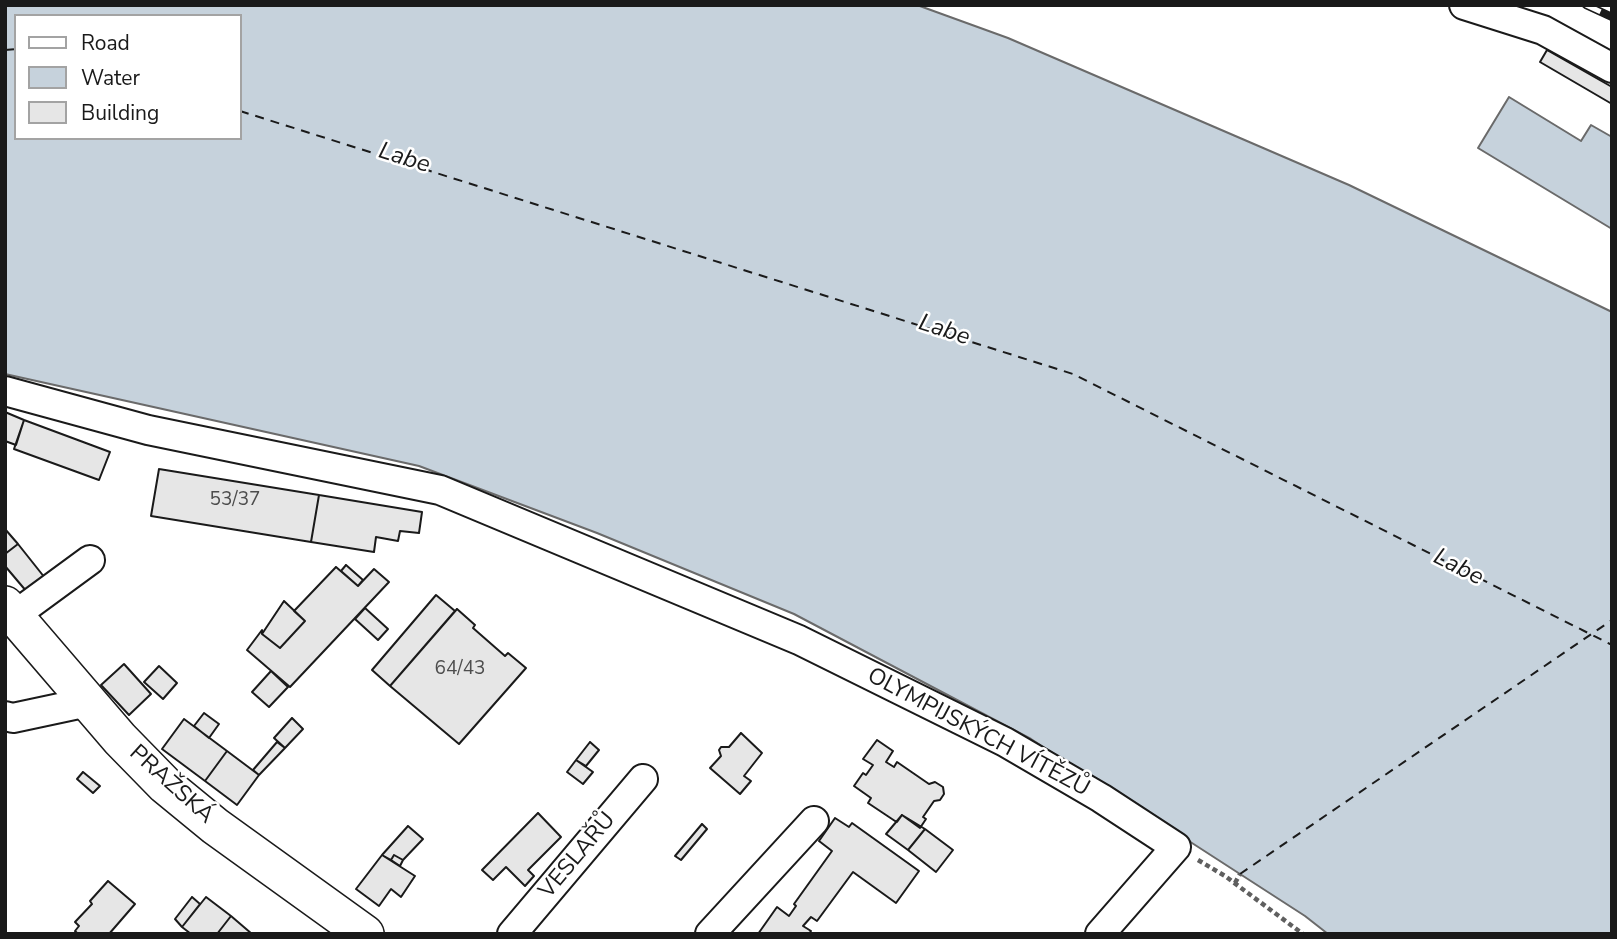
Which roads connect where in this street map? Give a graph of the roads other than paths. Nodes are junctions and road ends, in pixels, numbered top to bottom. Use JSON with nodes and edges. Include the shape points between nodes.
{"nodes":[{"id":1,"x":1464,"y":5,"type":"edge"},
{"id":2,"x":1612,"y":68,"type":"edge"},
{"id":3,"x":5,"y":391,"type":"edge"},
{"id":4,"x":90,"y":560,"type":"dead end"},
{"id":5,"x":10,"y":610,"type":"edge"},
{"id":6,"x":88,"y":702,"type":"junction"},
{"id":7,"x":5,"y":716,"type":"edge"},
{"id":8,"x":643,"y":779,"type":"dead end"},
{"id":9,"x":814,"y":821,"type":"dead end"},
{"id":10,"x":365,"y":934,"type":"edge"},
{"id":11,"x":512,"y":934,"type":"edge"},
{"id":12,"x":710,"y":934,"type":"edge"},
{"id":13,"x":1100,"y":934,"type":"edge"}],
"edges":[{"from":1,"to":2,"type":"street","via":[[1543,30]]},
{"from":3,"to":13,"type":"street","name":"OLYMPIJSKÝCH VÍTĚZŮ","via":[[148,430],[440,490],[799,640],[1005,742],[1175,847]]},
{"from":4,"to":5,"type":"street"},
{"from":5,"to":6,"type":"main road","name":"PRAŽSKÁ"},
{"from":6,"to":7,"type":"street"},
{"from":6,"to":10,"type":"main road","name":"PRAŽSKÁ","via":[[165,785]]},
{"from":8,"to":11,"type":"street","name":"VESLAŘŮ"},
{"from":9,"to":12,"type":"street"}]}
